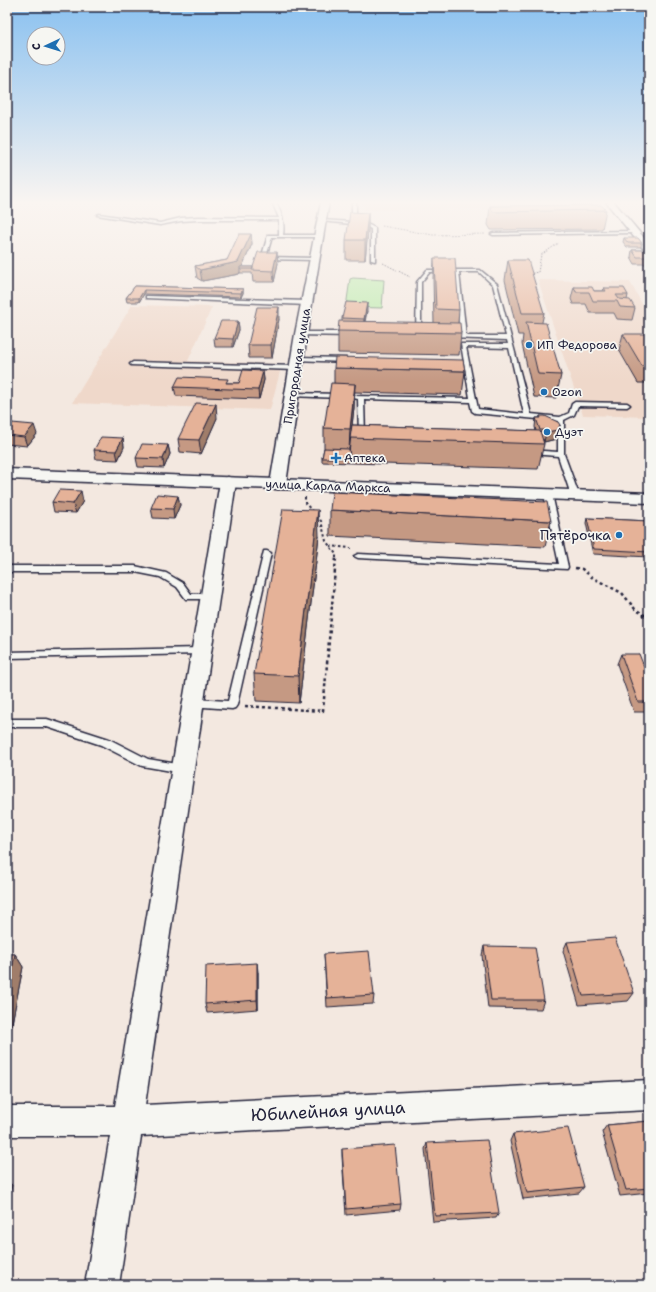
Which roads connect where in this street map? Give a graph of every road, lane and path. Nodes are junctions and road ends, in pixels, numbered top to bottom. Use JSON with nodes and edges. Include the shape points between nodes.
{"nodes":[{"id":1,"x":314,"y":262,"type":"edge"},
{"id":2,"x":381,"y":262,"type":"edge"},
{"id":3,"x":540,"y":262,"type":"edge"},
{"id":4,"x":456,"y":271,"type":"junction"},
{"id":5,"x":527,"y":274,"type":"edge"},
{"id":6,"x":419,"y":282,"type":"junction"},
{"id":7,"x":148,"y":296,"type":"edge"},
{"id":8,"x":307,"y":303,"type":"junction"},
{"id":9,"x":301,"y":334,"type":"junction"},
{"id":10,"x":354,"y":335,"type":"edge"},
{"id":11,"x":410,"y":336,"type":"edge"},
{"id":12,"x":418,"y":336,"type":"junction"},
{"id":13,"x":426,"y":336,"type":"edge"},
{"id":14,"x":441,"y":336,"type":"edge"},
{"id":15,"x":463,"y":337,"type":"junction"},
{"id":16,"x":509,"y":338,"type":"junction"},
{"id":17,"x":511,"y":346,"type":"junction"},
{"id":18,"x":349,"y":360,"type":"edge"},
{"id":19,"x":459,"y":362,"type":"edge"},
{"id":20,"x":467,"y":363,"type":"junction"},
{"id":21,"x":133,"y":364,"type":"dead end"},
{"id":22,"x":296,"y":364,"type":"junction"},
{"id":23,"x":292,"y":395,"type":"junction"},
{"id":24,"x":361,"y":397,"type":"junction"},
{"id":25,"x":473,"y":400,"type":"junction"},
{"id":26,"x":627,"y":405,"type":"dead end"},
{"id":27,"x":528,"y":417,"type":"junction"},
{"id":28,"x":562,"y":419,"type":"junction"},
{"id":29,"x":362,"y":445,"type":"edge"},
{"id":30,"x":521,"y":452,"type":"edge"},
{"id":31,"x":561,"y":454,"type":"junction"},
{"id":32,"x":7,"y":474,"type":"edge"},
{"id":33,"x":228,"y":482,"type":"junction"},
{"id":34,"x":278,"y":484,"type":"junction"},
{"id":35,"x":305,"y":485,"type":"junction"},
{"id":36,"x":548,"y":494,"type":"junction"},
{"id":37,"x":575,"y":495,"type":"junction"},
{"id":38,"x":649,"y":498,"type":"edge"},
{"id":39,"x":329,"y":546,"type":"junction"},
{"id":40,"x":267,"y":553,"type":"dead end"},
{"id":41,"x":358,"y":556,"type":"joint"},
{"id":42,"x":564,"y":567,"type":"junction"},
{"id":43,"x":7,"y":569,"type":"edge"},
{"id":44,"x":210,"y":596,"type":"junction"},
{"id":45,"x":649,"y":618,"type":"edge"},
{"id":46,"x":201,"y":651,"type":"junction"},
{"id":47,"x":7,"y":655,"type":"edge"},
{"id":48,"x":193,"y":703,"type":"junction"},
{"id":49,"x":232,"y":706,"type":"junction"},
{"id":50,"x":7,"y":723,"type":"edge"},
{"id":51,"x":183,"y":769,"type":"junction"},
{"id":52,"x":649,"y":1095,"type":"edge"},
{"id":53,"x":128,"y":1120,"type":"junction"},
{"id":54,"x":7,"y":1121,"type":"edge"},
{"id":55,"x":102,"y":1285,"type":"edge"}],
"edges":[{"from":1,"to":8,"type":"street","name":"Пригородная улица"},
{"from":2,"to":6,"type":"path"},
{"from":3,"to":5,"type":"path","via":[[538,272]]},
{"from":4,"to":6,"type":"lane","via":[[429,271]]},
{"from":4,"to":15,"type":"lane"},
{"from":4,"to":16,"type":"lane","via":[[480,271],[495,285]]},
{"from":6,"to":12,"type":"lane"},
{"from":7,"to":8,"type":"lane"},
{"from":8,"to":9,"type":"street","name":"Пригородная улица"},
{"from":9,"to":10,"type":"lane"},
{"from":9,"to":22,"type":"street","name":"Пригородная улица"},
{"from":11,"to":12,"type":"lane"},
{"from":12,"to":13,"type":"lane"},
{"from":14,"to":15,"type":"lane"},
{"from":15,"to":16,"type":"lane"},
{"from":16,"to":17,"type":"lane"},
{"from":17,"to":20,"type":"lane","via":[[463,345]]},
{"from":17,"to":27,"type":"lane"},
{"from":18,"to":22,"type":"lane"},
{"from":19,"to":20,"type":"lane"},
{"from":20,"to":25,"type":"lane"},
{"from":21,"to":22,"type":"lane"},
{"from":22,"to":23,"type":"street","name":"Пригородная улица"},
{"from":23,"to":24,"type":"lane"},
{"from":23,"to":34,"type":"street","name":"Пригородная улица"},
{"from":24,"to":25,"type":"lane"},
{"from":24,"to":29,"type":"lane"},
{"from":25,"to":27,"type":"lane","via":[[475,411]]},
{"from":26,"to":28,"type":"lane","via":[[576,404],[572,414]]},
{"from":27,"to":28,"type":"lane"},
{"from":28,"to":31,"type":"lane"},
{"from":30,"to":31,"type":"lane"},
{"from":31,"to":37,"type":"lane"},
{"from":32,"to":33,"type":"main road","name":"улица Карла Маркса"},
{"from":33,"to":34,"type":"main road","name":"улица Карла Маркса"},
{"from":33,"to":44,"type":"street"},
{"from":34,"to":35,"type":"main road","name":"улица Карла Маркса"},
{"from":35,"to":36,"type":"main road","name":"улица Карла Маркса"},
{"from":35,"to":39,"type":"path","via":[[305,504],[321,521]]},
{"from":36,"to":37,"type":"main road","name":"улица Карла Маркса"},
{"from":36,"to":42,"type":"lane"},
{"from":37,"to":38,"type":"main road","name":"улица Карла Маркса"},
{"from":39,"to":41,"type":"path","via":[[350,547]]},
{"from":39,"to":49,"type":"path","via":[[336,554],[323,711]]},
{"from":40,"to":49,"type":"lane"},
{"from":41,"to":42,"type":"lane"},
{"from":42,"to":45,"type":"path","via":[[582,569],[593,578],[622,593],[635,609]]},
{"from":43,"to":44,"type":"lane","via":[[135,569],[163,575],[180,585],[189,597]]},
{"from":44,"to":46,"type":"street"},
{"from":46,"to":47,"type":"lane"},
{"from":46,"to":48,"type":"street"},
{"from":48,"to":49,"type":"lane"},
{"from":48,"to":51,"type":"street"},
{"from":50,"to":51,"type":"lane","via":[[47,723],[105,742],[146,763]]},
{"from":51,"to":53,"type":"street"},
{"from":52,"to":53,"type":"street","name":"Юбилейная улица"},
{"from":53,"to":54,"type":"street","name":"Юбилейная улица"},
{"from":53,"to":55,"type":"street"}]}
